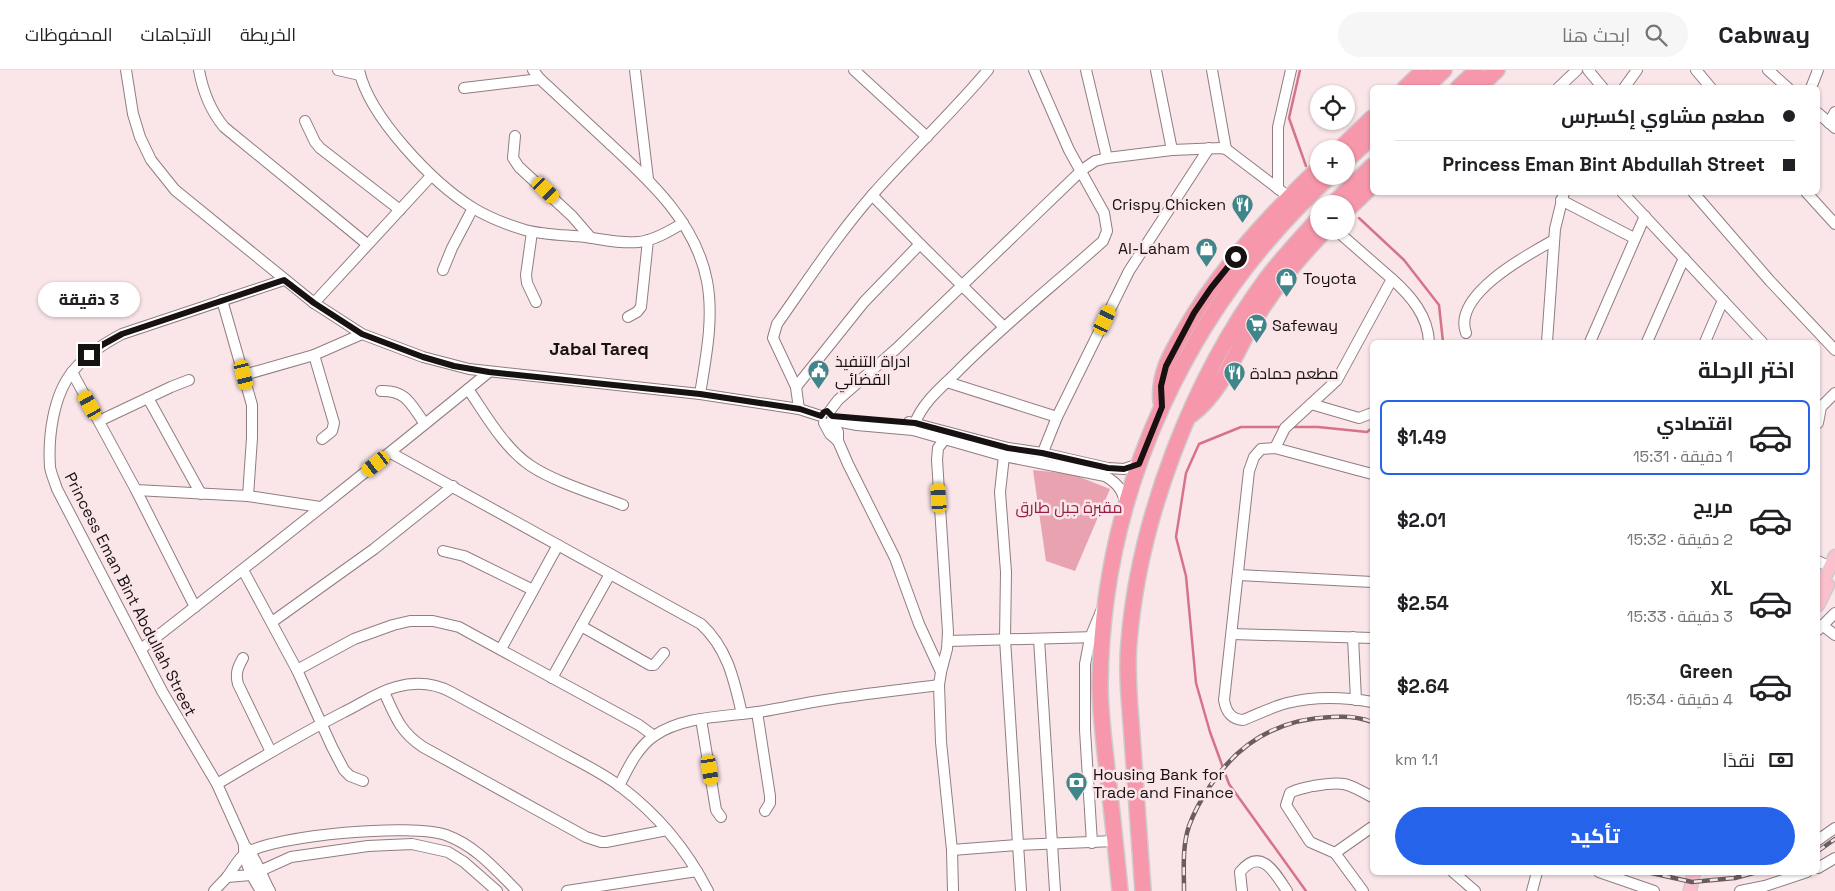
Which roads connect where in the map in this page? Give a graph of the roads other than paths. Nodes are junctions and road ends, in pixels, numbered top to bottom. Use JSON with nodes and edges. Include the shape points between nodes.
{"nodes":[{"id":1,"x":126,"y":70,"type":"edge"},
{"id":2,"x":199,"y":70,"type":"edge"},
{"id":3,"x":338,"y":70,"type":"edge"},
{"id":4,"x":533,"y":70,"type":"edge"},
{"id":5,"x":635,"y":70,"type":"edge"},
{"id":6,"x":854,"y":70,"type":"edge"},
{"id":7,"x":988,"y":70,"type":"edge"},
{"id":8,"x":1034,"y":70,"type":"edge"},
{"id":9,"x":1086,"y":70,"type":"edge"},
{"id":10,"x":1156,"y":70,"type":"edge"},
{"id":11,"x":1212,"y":70,"type":"edge"},
{"id":12,"x":1291,"y":70,"type":"edge"},
{"id":13,"x":1424,"y":70,"type":"edge"},
{"id":14,"x":1444,"y":70,"type":"edge"},
{"id":15,"x":1478,"y":70,"type":"edge"},
{"id":16,"x":1497,"y":70,"type":"edge"},
{"id":17,"x":1577,"y":70,"type":"edge"},
{"id":18,"x":1588,"y":70,"type":"edge"},
{"id":19,"x":1637,"y":70,"type":"edge"},
{"id":20,"x":1696,"y":70,"type":"edge"},
{"id":21,"x":1768,"y":70,"type":"edge"},
{"id":22,"x":1818,"y":70,"type":"edge"},
{"id":23,"x":359,"y":73,"type":"edge"},
{"id":24,"x":540,"y":79,"type":"junction"},
{"id":25,"x":1409,"y":85,"type":"edge"},
{"id":26,"x":1428,"y":85,"type":"edge"},
{"id":27,"x":1461,"y":85,"type":"edge"},
{"id":28,"x":1481,"y":85,"type":"edge"},
{"id":29,"x":1561,"y":85,"type":"edge"},
{"id":30,"x":1600,"y":85,"type":"edge"},
{"id":31,"x":1626,"y":85,"type":"edge"},
{"id":32,"x":1708,"y":85,"type":"edge"},
{"id":33,"x":1785,"y":85,"type":"edge"},
{"id":34,"x":1812,"y":85,"type":"edge"},
{"id":35,"x":464,"y":88,"type":"dead end"},
{"id":36,"x":1835,"y":112,"type":"edge"},
{"id":37,"x":1820,"y":115,"type":"edge"},
{"id":38,"x":1370,"y":120,"type":"edge"},
{"id":39,"x":305,"y":121,"type":"dead end"},
{"id":40,"x":1832,"y":125,"type":"edge"},
{"id":41,"x":515,"y":136,"type":"dead end"},
{"id":42,"x":927,"y":137,"type":"junction"},
{"id":43,"x":1370,"y":138,"type":"edge"},
{"id":44,"x":1349,"y":140,"type":"edge"},
{"id":45,"x":1209,"y":148,"type":"junction"},
{"id":46,"x":1226,"y":149,"type":"junction"},
{"id":47,"x":1172,"y":150,"type":"junction"},
{"id":48,"x":1355,"y":152,"type":"edge"},
{"id":49,"x":1107,"y":158,"type":"junction"},
{"id":50,"x":1370,"y":168,"type":"edge"},
{"id":51,"x":1082,"y":170,"type":"junction"},
{"id":52,"x":1310,"y":174,"type":"edge"},
{"id":53,"x":431,"y":176,"type":"junction"},
{"id":54,"x":648,"y":179,"type":"junction"},
{"id":55,"x":1321,"y":185,"type":"edge"},
{"id":56,"x":1370,"y":188,"type":"edge"},
{"id":57,"x":1283,"y":193,"type":"junction"},
{"id":58,"x":872,"y":195,"type":"junction"},
{"id":59,"x":1341,"y":195,"type":"edge"},
{"id":60,"x":1625,"y":195,"type":"edge"},
{"id":61,"x":1696,"y":195,"type":"edge"},
{"id":62,"x":1809,"y":195,"type":"edge"},
{"id":63,"x":1563,"y":196,"type":"edge"},
{"id":64,"x":1355,"y":202,"type":"edge"},
{"id":65,"x":473,"y":208,"type":"junction"},
{"id":66,"x":400,"y":210,"type":"junction"},
{"id":67,"x":1645,"y":216,"type":"junction"},
{"id":68,"x":683,"y":223,"type":"junction"},
{"id":69,"x":1835,"y":224,"type":"edge"},
{"id":70,"x":1310,"y":228,"type":"edge"},
{"id":71,"x":532,"y":232,"type":"junction"},
{"id":72,"x":592,"y":238,"type":"junction"},
{"id":73,"x":1634,"y":238,"type":"junction"},
{"id":74,"x":648,"y":240,"type":"junction"},
{"id":75,"x":1316,"y":240,"type":"edge"},
{"id":76,"x":1347,"y":240,"type":"edge"},
{"id":77,"x":1554,"y":240,"type":"junction"},
{"id":78,"x":367,"y":244,"type":"junction"},
{"id":79,"x":920,"y":244,"type":"junction"},
{"id":80,"x":1684,"y":258,"type":"junction"},
{"id":81,"x":443,"y":270,"type":"dead end"},
{"id":82,"x":1392,"y":279,"type":"junction"},
{"id":83,"x":284,"y":280,"type":"junction"},
{"id":84,"x":962,"y":285,"type":"junction"},
{"id":85,"x":1211,"y":288,"type":"junction"},
{"id":86,"x":1224,"y":297,"type":"junction"},
{"id":87,"x":222,"y":300,"type":"junction"},
{"id":88,"x":1723,"y":300,"type":"junction"},
{"id":89,"x":536,"y":302,"type":"dead end"},
{"id":90,"x":314,"y":303,"type":"junction"},
{"id":91,"x":1249,"y":316,"type":"junction"},
{"id":92,"x":628,"y":317,"type":"dead end"},
{"id":93,"x":1004,"y":327,"type":"junction"},
{"id":94,"x":1466,"y":333,"type":"dead end"},
{"id":95,"x":362,"y":334,"type":"junction"},
{"id":96,"x":1429,"y":340,"type":"edge"},
{"id":97,"x":1547,"y":340,"type":"edge"},
{"id":98,"x":1591,"y":340,"type":"edge"},
{"id":99,"x":1648,"y":340,"type":"edge"},
{"id":100,"x":1706,"y":340,"type":"edge"},
{"id":101,"x":1760,"y":340,"type":"edge"},
{"id":102,"x":1835,"y":350,"type":"edge"},
{"id":103,"x":314,"y":354,"type":"junction"},
{"id":104,"x":72,"y":372,"type":"junction"},
{"id":105,"x":489,"y":372,"type":"junction"},
{"id":106,"x":244,"y":375,"type":"junction"},
{"id":107,"x":189,"y":380,"type":"dead end"},
{"id":108,"x":947,"y":382,"type":"junction"},
{"id":109,"x":796,"y":387,"type":"junction"},
{"id":110,"x":468,"y":390,"type":"junction"},
{"id":111,"x":381,"y":391,"type":"dead end"},
{"id":112,"x":1835,"y":393,"type":"edge"},
{"id":113,"x":700,"y":394,"type":"junction"},
{"id":114,"x":148,"y":398,"type":"junction"},
{"id":115,"x":1311,"y":404,"type":"junction"},
{"id":116,"x":1820,"y":404,"type":"edge"},
{"id":117,"x":1162,"y":407,"type":"junction"},
{"id":118,"x":800,"y":409,"type":"junction"},
{"id":119,"x":1370,"y":414,"type":"edge"},
{"id":120,"x":1057,"y":417,"type":"junction"},
{"id":121,"x":828,"y":418,"type":"junction"},
{"id":122,"x":99,"y":421,"type":"junction"},
{"id":123,"x":915,"y":423,"type":"junction"},
{"id":124,"x":425,"y":424,"type":"junction"},
{"id":125,"x":322,"y":439,"type":"dead end"},
{"id":126,"x":945,"y":439,"type":"junction"},
{"id":127,"x":1275,"y":448,"type":"junction"},
{"id":128,"x":391,"y":453,"type":"junction"},
{"id":129,"x":1004,"y":456,"type":"junction"},
{"id":130,"x":1041,"y":457,"type":"junction"},
{"id":131,"x":1139,"y":464,"type":"junction"},
{"id":132,"x":1370,"y":473,"type":"edge"},
{"id":133,"x":453,"y":486,"type":"junction"},
{"id":134,"x":136,"y":490,"type":"junction"},
{"id":135,"x":200,"y":494,"type":"junction"},
{"id":136,"x":248,"y":496,"type":"junction"},
{"id":137,"x":1125,"y":503,"type":"junction"},
{"id":138,"x":623,"y":505,"type":"dead end"},
{"id":139,"x":320,"y":507,"type":"junction"},
{"id":140,"x":558,"y":545,"type":"junction"},
{"id":141,"x":443,"y":551,"type":"dead end"},
{"id":142,"x":1820,"y":561,"type":"edge"},
{"id":143,"x":1833,"y":564,"type":"edge"},
{"id":144,"x":243,"y":570,"type":"junction"},
{"id":145,"x":610,"y":574,"type":"junction"},
{"id":146,"x":1239,"y":575,"type":"junction"},
{"id":147,"x":1370,"y":582,"type":"edge"},
{"id":148,"x":1820,"y":588,"type":"edge"},
{"id":149,"x":533,"y":590,"type":"junction"},
{"id":150,"x":1820,"y":600,"type":"edge"},
{"id":151,"x":195,"y":607,"type":"junction"},
{"id":152,"x":1835,"y":613,"type":"edge"},
{"id":153,"x":272,"y":622,"type":"junction"},
{"id":154,"x":581,"y":626,"type":"junction"},
{"id":155,"x":1820,"y":628,"type":"edge"},
{"id":156,"x":1232,"y":634,"type":"junction"},
{"id":157,"x":1835,"y":635,"type":"edge"},
{"id":158,"x":1096,"y":637,"type":"junction"},
{"id":159,"x":1353,"y":637,"type":"junction"},
{"id":160,"x":1039,"y":638,"type":"junction"},
{"id":161,"x":1370,"y":638,"type":"edge"},
{"id":162,"x":1005,"y":639,"type":"junction"},
{"id":163,"x":948,"y":641,"type":"junction"},
{"id":164,"x":141,"y":649,"type":"junction"},
{"id":165,"x":501,"y":649,"type":"junction"},
{"id":166,"x":664,"y":653,"type":"dead end"},
{"id":167,"x":243,"y":658,"type":"dead end"},
{"id":168,"x":297,"y":670,"type":"junction"},
{"id":169,"x":941,"y":672,"type":"junction"},
{"id":170,"x":552,"y":678,"type":"junction"},
{"id":171,"x":939,"y":685,"type":"junction"},
{"id":172,"x":384,"y":692,"type":"junction"},
{"id":173,"x":1356,"y":700,"type":"junction"},
{"id":174,"x":1370,"y":702,"type":"edge"},
{"id":175,"x":757,"y":712,"type":"junction"},
{"id":176,"x":742,"y":714,"type":"junction"},
{"id":177,"x":701,"y":720,"type":"junction"},
{"id":178,"x":322,"y":723,"type":"junction"},
{"id":179,"x":654,"y":736,"type":"junction"},
{"id":180,"x":271,"y":752,"type":"junction"},
{"id":181,"x":363,"y":781,"type":"dead end"},
{"id":182,"x":217,"y":784,"type":"junction"},
{"id":183,"x":619,"y":786,"type":"junction"},
{"id":184,"x":1370,"y":795,"type":"edge"},
{"id":185,"x":765,"y":811,"type":"dead end"},
{"id":186,"x":721,"y":817,"type":"dead end"},
{"id":187,"x":1370,"y":828,"type":"edge"},
{"id":188,"x":1835,"y":828,"type":"edge"},
{"id":189,"x":667,"y":830,"type":"junction"},
{"id":190,"x":1820,"y":839,"type":"edge"},
{"id":191,"x":1115,"y":841,"type":"junction"},
{"id":192,"x":1092,"y":843,"type":"junction"},
{"id":193,"x":1052,"y":844,"type":"junction"},
{"id":194,"x":1017,"y":845,"type":"junction"},
{"id":195,"x":246,"y":850,"type":"junction"},
{"id":196,"x":952,"y":850,"type":"junction"},
{"id":197,"x":1335,"y":853,"type":"junction"},
{"id":198,"x":1835,"y":858,"type":"edge"},
{"id":199,"x":1820,"y":867,"type":"edge"},
{"id":200,"x":697,"y":871,"type":"junction"},
{"id":201,"x":255,"y":873,"type":"junction"},
{"id":202,"x":1456,"y":875,"type":"edge"},
{"id":203,"x":1536,"y":875,"type":"edge"},
{"id":204,"x":1606,"y":875,"type":"edge"},
{"id":205,"x":1686,"y":875,"type":"edge"},
{"id":206,"x":1694,"y":875,"type":"edge"},
{"id":207,"x":1798,"y":875,"type":"edge"},
{"id":208,"x":227,"y":877,"type":"junction"},
{"id":209,"x":1634,"y":888,"type":"edge"},
{"id":210,"x":214,"y":891,"type":"edge"},
{"id":211,"x":261,"y":891,"type":"edge"},
{"id":212,"x":270,"y":891,"type":"edge"},
{"id":213,"x":497,"y":891,"type":"edge"},
{"id":214,"x":517,"y":891,"type":"edge"},
{"id":215,"x":567,"y":891,"type":"edge"},
{"id":216,"x":708,"y":891,"type":"edge"},
{"id":217,"x":953,"y":891,"type":"edge"},
{"id":218,"x":1021,"y":891,"type":"edge"},
{"id":219,"x":1055,"y":891,"type":"edge"},
{"id":220,"x":1120,"y":891,"type":"edge"},
{"id":221,"x":1143,"y":891,"type":"edge"},
{"id":222,"x":1242,"y":891,"type":"edge"},
{"id":223,"x":1287,"y":891,"type":"edge"},
{"id":224,"x":1363,"y":891,"type":"edge"},
{"id":225,"x":1475,"y":891,"type":"edge"},
{"id":226,"x":1532,"y":891,"type":"edge"},
{"id":227,"x":1654,"y":891,"type":"edge"},
{"id":228,"x":1683,"y":891,"type":"edge"},
{"id":229,"x":1690,"y":891,"type":"edge"},
{"id":230,"x":1740,"y":891,"type":"edge"}],
"edges":[{"from":1,"to":83,"type":"street","via":[[140,137],[161,174],[186,201]]},
{"from":2,"to":78,"type":"street","via":[[210,108],[224,127]]},
{"from":3,"to":23,"type":"street"},
{"from":4,"to":24,"type":"street"},
{"from":5,"to":54,"type":"street"},
{"from":6,"to":42,"type":"street"},
{"from":7,"to":42,"type":"street"},
{"from":8,"to":51,"type":"street","via":[[1069,150]]},
{"from":9,"to":49,"type":"street"},
{"from":10,"to":47,"type":"street"},
{"from":11,"to":46,"type":"street"},
{"from":12,"to":57,"type":"street","via":[[1278,127]]},
{"from":13,"to":25,"type":"highway"},
{"from":14,"to":26,"type":"highway"},
{"from":15,"to":27,"type":"highway"},
{"from":16,"to":28,"type":"highway"},
{"from":17,"to":29,"type":"street"},
{"from":18,"to":30,"type":"street"},
{"from":19,"to":31,"type":"street"},
{"from":20,"to":32,"type":"street"},
{"from":21,"to":33,"type":"street"},
{"from":22,"to":34,"type":"street"},
{"from":23,"to":53,"type":"street","via":[[388,126]]},
{"from":24,"to":35,"type":"street"},
{"from":24,"to":54,"type":"street"},
{"from":36,"to":40,"type":"street"},
{"from":37,"to":40,"type":"street"},
{"from":38,"to":44,"type":"highway"},
{"from":39,"to":66,"type":"street","via":[[320,148]]},
{"from":41,"to":72,"type":"street","via":[[514,158],[519,167]]},
{"from":42,"to":58,"type":"street"},
{"from":43,"to":48,"type":"highway"},
{"from":45,"to":46,"type":"street"},
{"from":45,"to":47,"type":"street"},
{"from":45,"to":120,"type":"street","via":[[1129,271]]},
{"from":46,"to":57,"type":"street"},
{"from":47,"to":49,"type":"street"},
{"from":49,"to":51,"type":"street"},
{"from":50,"to":59,"type":"highway"},
{"from":51,"to":84,"type":"street"},
{"from":51,"to":93,"type":"street","via":[[1104,213],[1106,236]]},
{"from":52,"to":57,"type":"highway"},
{"from":53,"to":65,"type":"street"},
{"from":53,"to":66,"type":"street"},
{"from":54,"to":68,"type":"street"},
{"from":55,"to":86,"type":"highway","via":[[1275,233]]},
{"from":56,"to":64,"type":"highway"},
{"from":57,"to":85,"type":"highway"},
{"from":58,"to":79,"type":"street"},
{"from":58,"to":109,"type":"street","via":[[777,324],[773,338]]},
{"from":60,"to":67,"type":"street"},
{"from":61,"to":102,"type":"street"},
{"from":62,"to":69,"type":"street"},
{"from":63,"to":73,"type":"street"},
{"from":63,"to":77,"type":"street"},
{"from":65,"to":71,"type":"street"},
{"from":65,"to":81,"type":"street"},
{"from":66,"to":78,"type":"street"},
{"from":67,"to":73,"type":"street"},
{"from":67,"to":80,"type":"street"},
{"from":68,"to":74,"type":"street"},
{"from":68,"to":113,"type":"street","via":[[696,246],[708,283],[709,331]]},
{"from":70,"to":91,"type":"highway","via":[[1267,278]]},
{"from":71,"to":72,"type":"street"},
{"from":71,"to":89,"type":"street","via":[[526,276]]},
{"from":72,"to":74,"type":"street","via":[[629,242]]},
{"from":73,"to":98,"type":"street"},
{"from":74,"to":92,"type":"street","via":[[641,307]]},
{"from":75,"to":91,"type":"highway"},
{"from":76,"to":82,"type":"street"},
{"from":77,"to":94,"type":"street","via":[[1480,290],[1463,320]]},
{"from":77,"to":97,"type":"street"},
{"from":78,"to":90,"type":"street"},
{"from":79,"to":84,"type":"street"},
{"from":79,"to":109,"type":"street","via":[[864,302]]},
{"from":80,"to":88,"type":"street"},
{"from":80,"to":99,"type":"street"},
{"from":82,"to":96,"type":"street","via":[[1419,309]]},
{"from":82,"to":115,"type":"street","via":[[1340,376]]},
{"from":83,"to":87,"type":"street","name":"Princess Eman Bint Abdullah Street"},
{"from":83,"to":90,"type":"street"},
{"from":84,"to":93,"type":"street"},
{"from":84,"to":121,"type":"street","via":[[838,400]]},
{"from":85,"to":86,"type":"highway"},
{"from":85,"to":117,"type":"highway","via":[[1166,366],[1161,386]]},
{"from":86,"to":117,"type":"highway","via":[[1192,347]]},
{"from":87,"to":104,"type":"street","name":"Princess Eman Bint Abdullah Street","via":[[122,334],[102,345]]},
{"from":87,"to":106,"type":"street"},
{"from":88,"to":100,"type":"street"},
{"from":88,"to":101,"type":"street"},
{"from":90,"to":95,"type":"street"},
{"from":91,"to":221,"type":"highway","via":[[1203,383],[1188,417],[1167,471],[1137,584],[1128,680]]},
{"from":93,"to":108,"type":"street"},
{"from":95,"to":103,"type":"street"},
{"from":95,"to":105,"type":"street","via":[[441,362]]},
{"from":103,"to":106,"type":"street"},
{"from":103,"to":125,"type":"street","via":[[334,423],[332,431]]},
{"from":104,"to":122,"type":"street"},
{"from":104,"to":164,"type":"street","name":"Princess Eman Bint Abdullah Street","via":[[53,414],[50,469],[57,489]]},
{"from":105,"to":110,"type":"street"},
{"from":105,"to":113,"type":"street"},
{"from":106,"to":136,"type":"street","via":[[252,405]]},
{"from":107,"to":114,"type":"street"},
{"from":108,"to":120,"type":"street"},
{"from":108,"to":123,"type":"street"},
{"from":109,"to":118,"type":"street"},
{"from":110,"to":124,"type":"street"},
{"from":110,"to":138,"type":"street","via":[[510,446],[530,466]]},
{"from":111,"to":124,"type":"street","via":[[399,392]]},
{"from":112,"to":116,"type":"street"},
{"from":113,"to":118,"type":"street"},
{"from":114,"to":122,"type":"street"},
{"from":114,"to":135,"type":"street"},
{"from":115,"to":119,"type":"street","via":[[1359,418]]},
{"from":115,"to":127,"type":"street","via":[[1285,428]]},
{"from":117,"to":131,"type":"highway"},
{"from":118,"to":121,"type":"street"},
{"from":120,"to":130,"type":"street"},
{"from":121,"to":123,"type":"street"},
{"from":121,"to":126,"type":"street","via":[[857,425],[913,430]]},
{"from":121,"to":169,"type":"street","via":[[838,432],[838,441],[895,558]]},
{"from":122,"to":134,"type":"street"},
{"from":123,"to":130,"type":"street"},
{"from":124,"to":128,"type":"street"},
{"from":126,"to":129,"type":"street"},
{"from":126,"to":163,"type":"street","via":[[938,448],[936,460]]},
{"from":127,"to":132,"type":"street"},
{"from":127,"to":146,"type":"street","via":[[1261,449],[1249,471]]},
{"from":128,"to":133,"type":"street"},
{"from":128,"to":139,"type":"street"},
{"from":129,"to":130,"type":"street"},
{"from":129,"to":162,"type":"street","via":[[1000,492],[1006,572]]},
{"from":130,"to":131,"type":"street","via":[[1116,469]]},
{"from":130,"to":137,"type":"street","via":[[1113,480],[1124,495]]},
{"from":131,"to":137,"type":"highway"},
{"from":133,"to":140,"type":"street"},
{"from":133,"to":153,"type":"street","via":[[374,549]]},
{"from":134,"to":135,"type":"street"},
{"from":134,"to":151,"type":"street"},
{"from":135,"to":136,"type":"street"},
{"from":136,"to":139,"type":"street"},
{"from":137,"to":158,"type":"highway"},
{"from":139,"to":144,"type":"street"},
{"from":140,"to":145,"type":"street"},
{"from":140,"to":149,"type":"street"},
{"from":141,"to":149,"type":"street","via":[[464,556]]},
{"from":142,"to":143,"type":"street"},
{"from":143,"to":148,"type":"main road"},
{"from":143,"to":150,"type":"main road"},
{"from":144,"to":151,"type":"street"},
{"from":144,"to":153,"type":"street"},
{"from":145,"to":154,"type":"street"},
{"from":145,"to":176,"type":"street","via":[[689,617],[711,633],[730,665]]},
{"from":146,"to":147,"type":"street"},
{"from":146,"to":156,"type":"street"},
{"from":149,"to":165,"type":"street"},
{"from":151,"to":164,"type":"street"},
{"from":152,"to":155,"type":"street"},
{"from":153,"to":168,"type":"street"},
{"from":154,"to":166,"type":"street","via":[[650,665],[654,665]]},
{"from":154,"to":170,"type":"street"},
{"from":155,"to":157,"type":"street"},
{"from":156,"to":159,"type":"street"},
{"from":156,"to":173,"type":"street","via":[[1224,700],[1225,709],[1238,719],[1300,700]]},
{"from":158,"to":160,"type":"street"},
{"from":158,"to":191,"type":"highway"},
{"from":158,"to":192,"type":"street","via":[[1085,664]]},
{"from":159,"to":161,"type":"street"},
{"from":159,"to":173,"type":"street"},
{"from":160,"to":162,"type":"street"},
{"from":160,"to":193,"type":"street"},
{"from":162,"to":163,"type":"street"},
{"from":162,"to":194,"type":"street"},
{"from":163,"to":169,"type":"street"},
{"from":164,"to":182,"type":"street","name":"Princess Eman Bint Abdullah Street"},
{"from":165,"to":168,"type":"street","via":[[459,628],[410,621],[354,639]]},
{"from":165,"to":170,"type":"street"},
{"from":167,"to":180,"type":"street","via":[[237,670],[238,684]]},
{"from":168,"to":178,"type":"street"},
{"from":169,"to":171,"type":"street"},
{"from":170,"to":179,"type":"street","via":[[639,724]]},
{"from":171,"to":175,"type":"street"},
{"from":171,"to":196,"type":"street"},
{"from":172,"to":178,"type":"street"},
{"from":172,"to":183,"type":"street","via":[[395,687],[424,684],[445,688]]},
{"from":172,"to":189,"type":"street","via":[[401,728],[410,739],[586,836],[606,842]]},
{"from":173,"to":174,"type":"street"},
{"from":175,"to":176,"type":"street"},
{"from":175,"to":185,"type":"street","via":[[770,800]]},
{"from":176,"to":177,"type":"street"},
{"from":177,"to":179,"type":"street"},
{"from":177,"to":186,"type":"street","via":[[716,810]]},
{"from":178,"to":180,"type":"street"},
{"from":178,"to":181,"type":"street","via":[[344,770]]},
{"from":179,"to":183,"type":"street","via":[[632,761]]},
{"from":180,"to":182,"type":"street"},
{"from":182,"to":195,"type":"street","name":"Princess Eman Bint Abdullah Street"},
{"from":183,"to":189,"type":"street"},
{"from":184,"to":197,"type":"street","via":[[1334,782],[1290,794],[1286,806],[1300,829],[1315,845]]},
{"from":187,"to":197,"type":"street"},
{"from":188,"to":190,"type":"street"},
{"from":189,"to":200,"type":"street"},
{"from":191,"to":192,"type":"street"},
{"from":191,"to":220,"type":"highway"},
{"from":192,"to":193,"type":"street"},
{"from":193,"to":194,"type":"street"},
{"from":193,"to":219,"type":"street"},
{"from":194,"to":196,"type":"street"},
{"from":194,"to":218,"type":"street"},
{"from":195,"to":201,"type":"street","name":"Princess Eman Bint Abdullah Street"},
{"from":195,"to":208,"type":"street"},
{"from":195,"to":214,"type":"street","via":[[309,837],[421,830],[457,840],[474,849]]},
{"from":196,"to":217,"type":"street"},
{"from":197,"to":224,"type":"street"},
{"from":198,"to":199,"type":"street"},
{"from":200,"to":215,"type":"street"},
{"from":200,"to":216,"type":"street"},
{"from":201,"to":208,"type":"street"},
{"from":201,"to":211,"type":"street","name":"Princess Eman Bint Abdullah Street"},
{"from":201,"to":212,"type":"street","name":"Princess Eman Bint Abdullah Street"},
{"from":201,"to":213,"type":"street","via":[[291,857],[368,846],[412,844],[448,852]]},
{"from":202,"to":225,"type":"street"},
{"from":203,"to":226,"type":"street"},
{"from":204,"to":209,"type":"street"},
{"from":205,"to":228,"type":"main road"},
{"from":206,"to":229,"type":"main road"},
{"from":207,"to":230,"type":"street"},
{"from":208,"to":210,"type":"street"},
{"from":209,"to":227,"type":"street"},
{"from":222,"to":223,"type":"street","via":[[1240,872],[1259,861],[1273,870]]}]}
